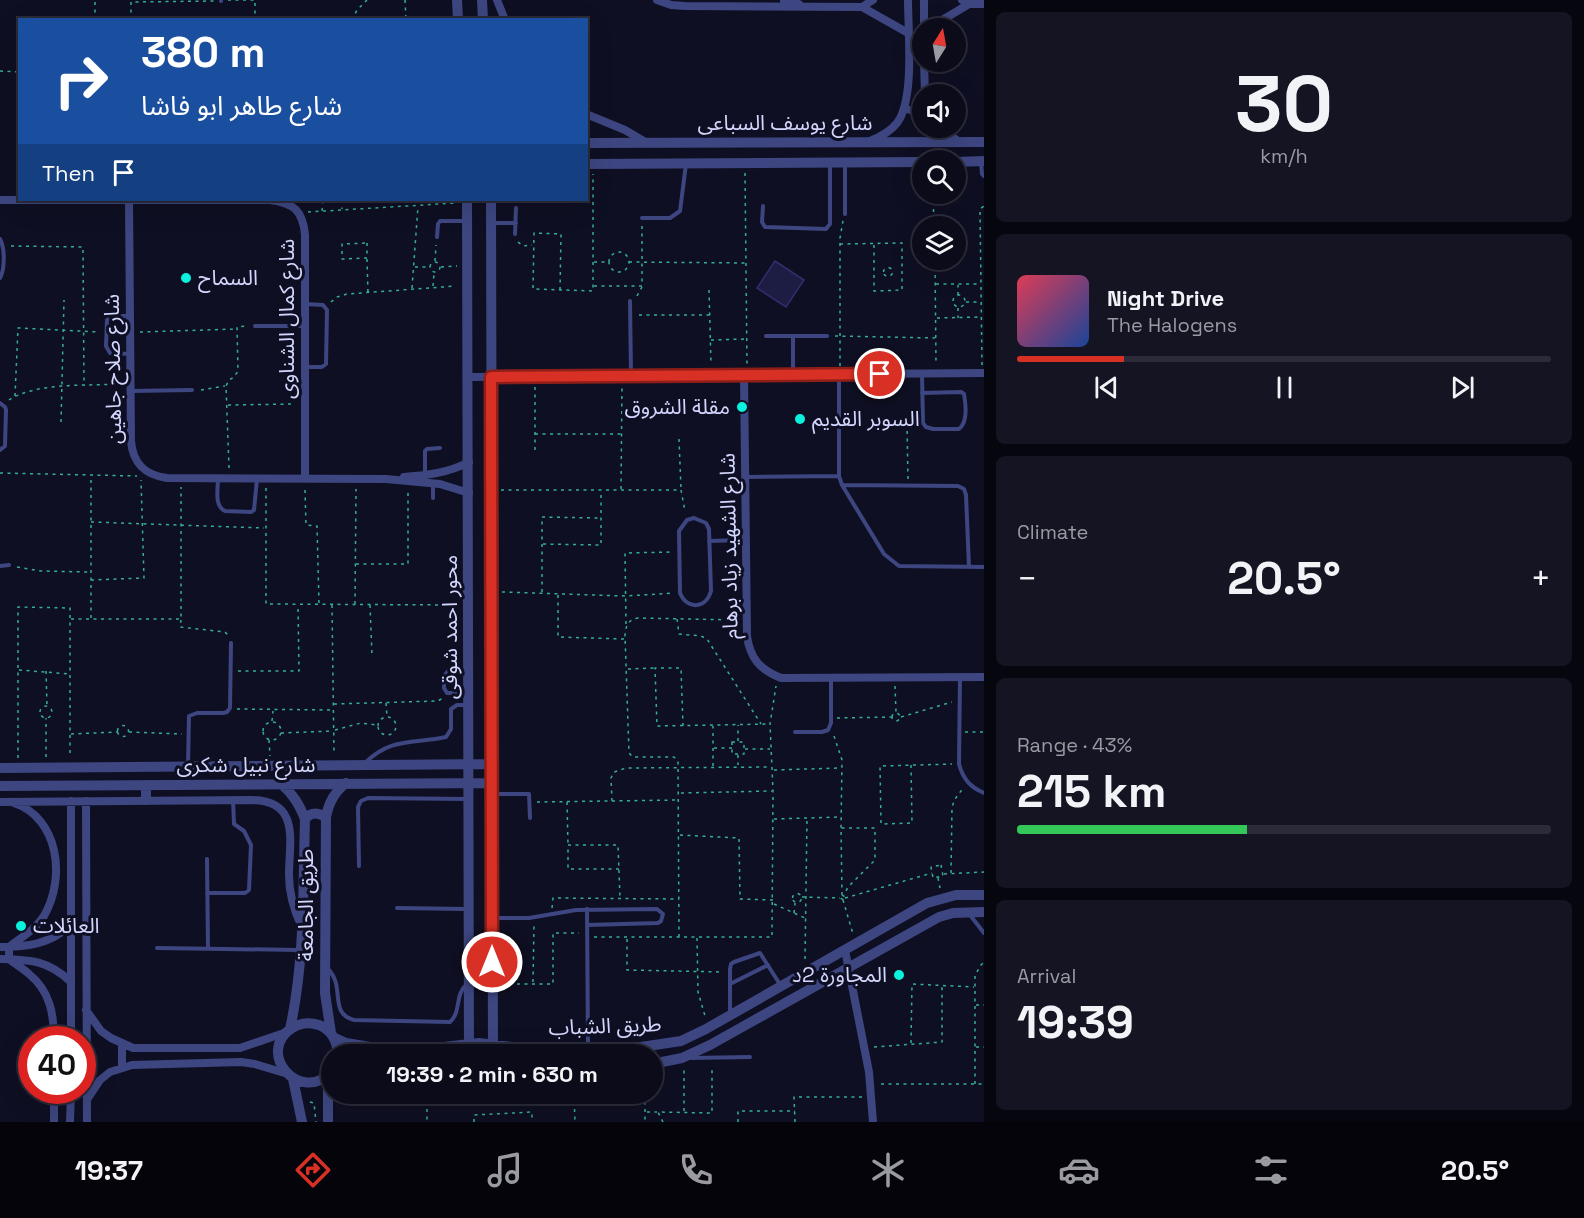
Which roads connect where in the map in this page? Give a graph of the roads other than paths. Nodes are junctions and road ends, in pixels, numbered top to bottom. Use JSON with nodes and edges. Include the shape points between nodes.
{"nodes":[{"id":1,"x":457,"y":0,"type":"edge"},
{"id":2,"x":482,"y":0,"type":"edge"},
{"id":3,"x":497,"y":0,"type":"edge"},
{"id":4,"x":657,"y":0,"type":"edge"},
{"id":5,"x":784,"y":0,"type":"edge"},
{"id":6,"x":873,"y":0,"type":"edge"},
{"id":7,"x":908,"y":0,"type":"edge"},
{"id":8,"x":924,"y":0,"type":"edge"},
{"id":9,"x":965,"y":2,"type":"edge"},
{"id":10,"x":984,"y":4,"type":"edge"},
{"id":11,"x":811,"y":7,"type":"junction"},
{"id":12,"x":862,"y":7,"type":"junction"},
{"id":13,"x":458,"y":18,"type":"edge"},
{"id":14,"x":483,"y":18,"type":"edge"},
{"id":15,"x":504,"y":18,"type":"edge"},
{"id":16,"x":924,"y":18,"type":"edge"},
{"id":17,"x":942,"y":18,"type":"edge"},
{"id":18,"x":908,"y":33,"type":"junction"},
{"id":19,"x":905,"y":108,"type":"junction"},
{"id":20,"x":912,"y":111,"type":"edge"},
{"id":21,"x":588,"y":115,"type":"edge"},
{"id":22,"x":954,"y":138,"type":"edge"},
{"id":23,"x":862,"y":142,"type":"junction"},
{"id":24,"x":959,"y":142,"type":"junction"},
{"id":25,"x":984,"y":142,"type":"edge"},
{"id":26,"x":588,"y":143,"type":"edge"},
{"id":27,"x":647,"y":143,"type":"junction"},
{"id":28,"x":830,"y":162,"type":"junction"},
{"id":29,"x":851,"y":162,"type":"junction"},
{"id":30,"x":912,"y":162,"type":"edge"},
{"id":31,"x":966,"y":162,"type":"edge"},
{"id":32,"x":982,"y":162,"type":"edge"},
{"id":33,"x":687,"y":163,"type":"junction"},
{"id":34,"x":590,"y":164,"type":"edge"},
{"id":35,"x":984,"y":176,"type":"edge"},
{"id":36,"x":0,"y":200,"type":"edge"},
{"id":37,"x":18,"y":200,"type":"edge"},
{"id":38,"x":129,"y":201,"type":"edge"},
{"id":39,"x":257,"y":201,"type":"edge"},
{"id":40,"x":467,"y":201,"type":"edge"},
{"id":41,"x":491,"y":201,"type":"edge"},
{"id":42,"x":763,"y":206,"type":"dead end"},
{"id":43,"x":516,"y":207,"type":"dead end"},
{"id":44,"x":845,"y":214,"type":"road end"},
{"id":45,"x":642,"y":218,"type":"road end"},
{"id":46,"x":467,"y":221,"type":"junction"},
{"id":47,"x":491,"y":223,"type":"junction"},
{"id":48,"x":516,"y":223,"type":"junction"},
{"id":49,"x":515,"y":234,"type":"road end"},
{"id":50,"x":437,"y":237,"type":"road end"},
{"id":51,"x":0,"y":239,"type":"edge"},
{"id":52,"x":0,"y":278,"type":"edge"},
{"id":53,"x":630,"y":301,"type":"road end"},
{"id":54,"x":305,"y":304,"type":"junction"},
{"id":55,"x":130,"y":316,"type":"junction"},
{"id":56,"x":255,"y":326,"type":"road end"},
{"id":57,"x":305,"y":326,"type":"junction"},
{"id":58,"x":766,"y":336,"type":"dead end"},
{"id":59,"x":793,"y":336,"type":"junction"},
{"id":60,"x":827,"y":336,"type":"road end"},
{"id":61,"x":130,"y":354,"type":"junction"},
{"id":62,"x":305,"y":367,"type":"junction"},
{"id":63,"x":983,"y":373,"type":"edge"},
{"id":64,"x":839,"y":374,"type":"junction"},
{"id":65,"x":921,"y":374,"type":"junction"},
{"id":66,"x":745,"y":375,"type":"junction"},
{"id":67,"x":793,"y":375,"type":"junction"},
{"id":68,"x":626,"y":376,"type":"junction"},
{"id":69,"x":468,"y":377,"type":"junction"},
{"id":70,"x":491,"y":377,"type":"junction"},
{"id":71,"x":130,"y":387,"type":"junction"},
{"id":72,"x":192,"y":390,"type":"road end"},
{"id":73,"x":922,"y":393,"type":"junction"},
{"id":74,"x":2,"y":403,"type":"edge"},
{"id":75,"x":440,"y":448,"type":"dead end"},
{"id":76,"x":0,"y":450,"type":"edge"},
{"id":77,"x":469,"y":462,"type":"junction"},
{"id":78,"x":424,"y":475,"type":"junction"},
{"id":79,"x":839,"y":476,"type":"junction"},
{"id":80,"x":745,"y":477,"type":"junction"},
{"id":81,"x":218,"y":478,"type":"junction"},
{"id":82,"x":261,"y":478,"type":"junction"},
{"id":83,"x":305,"y":478,"type":"junction"},
{"id":84,"x":386,"y":479,"type":"junction"},
{"id":85,"x":433,"y":484,"type":"junction"},
{"id":86,"x":842,"y":484,"type":"junction"},
{"id":87,"x":469,"y":493,"type":"junction"},
{"id":88,"x":433,"y":498,"type":"dead end"},
{"id":89,"x":746,"y":540,"type":"junction"},
{"id":90,"x":709,"y":541,"type":"junction"},
{"id":91,"x":9,"y":565,"type":"road end"},
{"id":92,"x":0,"y":566,"type":"edge"},
{"id":93,"x":969,"y":567,"type":"junction"},
{"id":94,"x":984,"y":567,"type":"edge"},
{"id":95,"x":231,"y":643,"type":"road end"},
{"id":96,"x":470,"y":670,"type":"junction"},
{"id":97,"x":831,"y":677,"type":"junction"},
{"id":98,"x":960,"y":677,"type":"junction"},
{"id":99,"x":984,"y":677,"type":"edge"},
{"id":100,"x":470,"y":693,"type":"junction"},
{"id":101,"x":470,"y":705,"type":"junction"},
{"id":102,"x":795,"y":732,"type":"dead end"},
{"id":103,"x":492,"y":764,"type":"junction"},
{"id":104,"x":363,"y":765,"type":"junction"},
{"id":105,"x":385,"y":765,"type":"junction"},
{"id":106,"x":470,"y":765,"type":"junction"},
{"id":107,"x":188,"y":767,"type":"junction"},
{"id":108,"x":0,"y":768,"type":"edge"},
{"id":109,"x":346,"y":783,"type":"junction"},
{"id":110,"x":386,"y":783,"type":"junction"},
{"id":111,"x":470,"y":783,"type":"junction"},
{"id":112,"x":281,"y":784,"type":"junction"},
{"id":113,"x":146,"y":785,"type":"junction"},
{"id":114,"x":0,"y":786,"type":"edge"},
{"id":115,"x":492,"y":788,"type":"junction"},
{"id":116,"x":984,"y":793,"type":"edge"},
{"id":117,"x":470,"y":799,"type":"junction"},
{"id":118,"x":147,"y":800,"type":"junction"},
{"id":119,"x":233,"y":800,"type":"junction"},
{"id":120,"x":4,"y":801,"type":"edge"},
{"id":121,"x":71,"y":801,"type":"junction"},
{"id":122,"x":86,"y":801,"type":"junction"},
{"id":123,"x":326,"y":818,"type":"junction"},
{"id":124,"x":530,"y":818,"type":"dead end"},
{"id":125,"x":305,"y":819,"type":"junction"},
{"id":126,"x":207,"y":858,"type":"dead end"},
{"id":127,"x":359,"y":866,"type":"dead end"},
{"id":128,"x":71,"y":876,"type":"junction"},
{"id":129,"x":86,"y":876,"type":"junction"},
{"id":130,"x":207,"y":893,"type":"junction"},
{"id":131,"x":984,"y":894,"type":"edge"},
{"id":132,"x":397,"y":908,"type":"dead end"},
{"id":133,"x":470,"y":909,"type":"junction"},
{"id":134,"x":587,"y":909,"type":"junction"},
{"id":135,"x":968,"y":912,"type":"junction"},
{"id":136,"x":984,"y":912,"type":"edge"},
{"id":137,"x":492,"y":918,"type":"junction"},
{"id":138,"x":71,"y":925,"type":"junction"},
{"id":139,"x":301,"y":925,"type":"junction"},
{"id":140,"x":587,"y":925,"type":"junction"},
{"id":141,"x":984,"y":933,"type":"edge"},
{"id":142,"x":5,"y":947,"type":"edge"},
{"id":143,"x":157,"y":948,"type":"dead end"},
{"id":144,"x":208,"y":948,"type":"junction"},
{"id":145,"x":300,"y":950,"type":"junction"},
{"id":146,"x":845,"y":950,"type":"junction"},
{"id":147,"x":5,"y":959,"type":"edge"},
{"id":148,"x":768,"y":964,"type":"junction"},
{"id":149,"x":325,"y":967,"type":"junction"},
{"id":150,"x":848,"y":967,"type":"junction"},
{"id":151,"x":71,"y":982,"type":"junction"},
{"id":152,"x":470,"y":982,"type":"junction"},
{"id":153,"x":730,"y":984,"type":"junction"},
{"id":154,"x":781,"y":986,"type":"junction"},
{"id":155,"x":86,"y":1010,"type":"junction"},
{"id":156,"x":730,"y":1016,"type":"junction"},
{"id":157,"x":54,"y":1026,"type":"edge"},
{"id":158,"x":71,"y":1026,"type":"edge"},
{"id":159,"x":86,"y":1026,"type":"edge"},
{"id":160,"x":288,"y":1031,"type":"junction"},
{"id":161,"x":333,"y":1036,"type":"junction"},
{"id":162,"x":122,"y":1044,"type":"junction"},
{"id":163,"x":335,"y":1044,"type":"edge"},
{"id":164,"x":352,"y":1044,"type":"edge"},
{"id":165,"x":469,"y":1044,"type":"edge"},
{"id":166,"x":493,"y":1044,"type":"edge"},
{"id":167,"x":588,"y":1044,"type":"edge"},
{"id":168,"x":663,"y":1045,"type":"edge"},
{"id":169,"x":750,"y":1057,"type":"dead end"},
{"id":170,"x":683,"y":1058,"type":"junction"},
{"id":171,"x":663,"y":1062,"type":"edge"},
{"id":172,"x":122,"y":1067,"type":"junction"},
{"id":173,"x":291,"y":1077,"type":"junction"},
{"id":174,"x":321,"y":1080,"type":"edge"},
{"id":175,"x":96,"y":1085,"type":"edge"},
{"id":176,"x":54,"y":1104,"type":"edge"},
{"id":177,"x":71,"y":1104,"type":"edge"},
{"id":178,"x":87,"y":1104,"type":"edge"},
{"id":179,"x":329,"y":1104,"type":"edge"},
{"id":180,"x":54,"y":1122,"type":"edge"},
{"id":181,"x":70,"y":1122,"type":"edge"},
{"id":182,"x":87,"y":1122,"type":"edge"},
{"id":183,"x":302,"y":1122,"type":"edge"},
{"id":184,"x":328,"y":1122,"type":"edge"},
{"id":185,"x":873,"y":1122,"type":"edge"}],
"edges":[{"from":1,"to":13,"type":"street"},
{"from":2,"to":14,"type":"street"},
{"from":3,"to":15,"type":"street"},
{"from":4,"to":11,"type":"street","via":[[685,6]]},
{"from":5,"to":11,"type":"street"},
{"from":6,"to":12,"type":"street"},
{"from":7,"to":18,"type":"street"},
{"from":8,"to":16,"type":"street"},
{"from":9,"to":10,"type":"street"},
{"from":9,"to":17,"type":"street"},
{"from":11,"to":12,"type":"street"},
{"from":12,"to":18,"type":"street"},
{"from":18,"to":19,"type":"street"},
{"from":19,"to":20,"type":"street"},
{"from":19,"to":23,"type":"street","via":[[897,124],[884,135]]},
{"from":21,"to":27,"type":"street"},
{"from":22,"to":24,"type":"street"},
{"from":23,"to":24,"type":"street","name":"شارع يوسف السباعى"},
{"from":23,"to":27,"type":"street","name":"شارع يوسف السباعى"},
{"from":23,"to":29,"type":"street"},
{"from":24,"to":25,"type":"street","name":"شارع يوسف السباعى"},
{"from":26,"to":27,"type":"street","name":"شارع يوسف السباعى"},
{"from":28,"to":29,"type":"street","name":"شارع يوسف السباعى"},
{"from":28,"to":33,"type":"street","name":"شارع يوسف السباعى"},
{"from":28,"to":42,"type":"lane","via":[[830,224],[826,229],[765,228]]},
{"from":29,"to":30,"type":"street","name":"شارع يوسف السباعى"},
{"from":29,"to":44,"type":"lane"},
{"from":31,"to":32,"type":"street"},
{"from":32,"to":35,"type":"lane"},
{"from":33,"to":34,"type":"street","name":"شارع يوسف السباعى"},
{"from":33,"to":45,"type":"lane","via":[[680,211],[670,218]]},
{"from":36,"to":37,"type":"street","name":"شارع كمال الشناوى"},
{"from":38,"to":55,"type":"street","name":"شارع صلاح جاهين"},
{"from":39,"to":54,"type":"street","name":"شارع كمال الشناوى","via":[[284,202],[304,221]]},
{"from":40,"to":46,"type":"street","name":"محور احمد شوقى"},
{"from":41,"to":47,"type":"street","name":"محور احمد شوقى"},
{"from":43,"to":48,"type":"lane"},
{"from":46,"to":50,"type":"lane","via":[[440,221]]},
{"from":46,"to":69,"type":"street","name":"محور احمد شوقى"},
{"from":47,"to":48,"type":"lane"},
{"from":47,"to":70,"type":"street","name":"محور احمد شوقى"},
{"from":48,"to":49,"type":"lane"},
{"from":51,"to":52,"type":"lane"},
{"from":53,"to":68,"type":"lane"},
{"from":54,"to":57,"type":"street","name":"شارع كمال الشناوى"},
{"from":54,"to":62,"type":"lane","via":[[325,306],[327,310],[326,364]]},
{"from":55,"to":61,"type":"street","name":"شارع صلاح جاهين"},
{"from":55,"to":61,"type":"lane","via":[[106,320],[106,346],[110,353]]},
{"from":56,"to":57,"type":"lane"},
{"from":57,"to":62,"type":"street","name":"شارع كمال الشناوى"},
{"from":58,"to":59,"type":"lane"},
{"from":59,"to":60,"type":"lane"},
{"from":59,"to":67,"type":"lane"},
{"from":61,"to":71,"type":"street","name":"شارع صلاح جاهين"},
{"from":62,"to":83,"type":"street","name":"شارع كمال الشناوى"},
{"from":63,"to":65,"type":"street"},
{"from":64,"to":65,"type":"street"},
{"from":64,"to":67,"type":"street"},
{"from":64,"to":79,"type":"lane"},
{"from":65,"to":73,"type":"lane"},
{"from":66,"to":67,"type":"street"},
{"from":66,"to":68,"type":"street"},
{"from":66,"to":80,"type":"street","name":"شارع الشهيد زياد برهام"},
{"from":68,"to":70,"type":"street"},
{"from":69,"to":70,"type":"street"},
{"from":69,"to":77,"type":"street","name":"محور احمد شوقى"},
{"from":70,"to":103,"type":"street","name":"محور احمد شوقى"},
{"from":71,"to":72,"type":"lane"},
{"from":71,"to":81,"type":"street","name":"شارع صلاح جاهين","via":[[132,453],[137,463],[155,477]]},
{"from":73,"to":73,"type":"lane","via":[[923,423],[929,429],[962,427],[965,397],[961,392]]},
{"from":74,"to":76,"type":"lane","via":[[6,410],[5,446]]},
{"from":75,"to":78,"type":"lane","via":[[425,452]]},
{"from":77,"to":78,"type":"street","name":"شارع صلاح جاهين","via":[[448,472]]},
{"from":77,"to":87,"type":"street","name":"محور احمد شوقى"},
{"from":78,"to":84,"type":"street","name":"شارع صلاح جاهين"},
{"from":79,"to":80,"type":"lane"},
{"from":79,"to":86,"type":"lane"},
{"from":80,"to":89,"type":"street","name":"شارع الشهيد زياد برهام"},
{"from":81,"to":82,"type":"street","name":"شارع صلاح جاهين"},
{"from":81,"to":82,"type":"lane","via":[[219,508],[251,512],[256,507]]},
{"from":82,"to":83,"type":"street","name":"شارع صلاح جاهين"},
{"from":83,"to":84,"type":"street","name":"شارع صلاح جاهين"},
{"from":84,"to":85,"type":"street","name":"شارع صلاح جاهين"},
{"from":85,"to":87,"type":"street","name":"شارع صلاح جاهين"},
{"from":85,"to":88,"type":"lane"},
{"from":86,"to":93,"type":"lane","via":[[890,561],[899,566]]},
{"from":86,"to":93,"type":"lane","via":[[964,489]]},
{"from":87,"to":96,"type":"street","name":"محور احمد شوقى"},
{"from":89,"to":90,"type":"lane"},
{"from":89,"to":97,"type":"street","name":"شارع الشهيد زياد برهام","via":[[749,651],[756,663],[781,678]]},
{"from":90,"to":90,"type":"lane","via":[[709,598],[703,604],[689,605],[680,593],[679,531],[687,520],[694,518],[706,524]]},
{"from":91,"to":92,"type":"lane"},
{"from":93,"to":94,"type":"lane"},
{"from":95,"to":107,"type":"lane","via":[[230,708],[223,713],[192,714],[187,721]]},
{"from":96,"to":100,"type":"street","name":"محور احمد شوقى"},
{"from":96,"to":100,"type":"lane","via":[[446,671],[444,682],[447,693]]},
{"from":97,"to":98,"type":"street"},
{"from":97,"to":102,"type":"lane","via":[[828,730]]},
{"from":98,"to":99,"type":"street"},
{"from":98,"to":116,"type":"lane","via":[[959,764],[967,782]]},
{"from":100,"to":101,"type":"street","name":"محور احمد شوقى"},
{"from":101,"to":104,"type":"lane","via":[[452,709],[451,729],[446,737],[391,745]]},
{"from":101,"to":106,"type":"street","name":"محور احمد شوقى"},
{"from":103,"to":106,"type":"street","name":"شارع نبيل شكرى"},
{"from":103,"to":115,"type":"street","name":"محور احمد شوقى"},
{"from":104,"to":105,"type":"street","name":"شارع نبيل شكرى"},
{"from":104,"to":107,"type":"street","name":"شارع نبيل شكرى"},
{"from":105,"to":106,"type":"street","name":"شارع نبيل شكرى"},
{"from":105,"to":110,"type":"street"},
{"from":106,"to":111,"type":"street","name":"محور احمد شوقى"},
{"from":107,"to":108,"type":"street","name":"شارع نبيل شكرى"},
{"from":109,"to":110,"type":"street","name":"شارع نبيل شكرى"},
{"from":109,"to":112,"type":"street","name":"شارع نبيل شكرى"},
{"from":109,"to":123,"type":"street","name":"طريق الجامعة","via":[[328,804]]},
{"from":110,"to":111,"type":"street","name":"شارع نبيل شكرى"},
{"from":111,"to":115,"type":"street","name":"شارع نبيل شكرى"},
{"from":111,"to":117,"type":"street","name":"محور احمد شوقى"},
{"from":112,"to":113,"type":"street","name":"شارع نبيل شكرى"},
{"from":112,"to":125,"type":"street","name":"طريق الجامعة","via":[[296,799]]},
{"from":113,"to":114,"type":"street","name":"شارع نبيل شكرى"},
{"from":113,"to":118,"type":"street"},
{"from":115,"to":124,"type":"lane","via":[[529,794]]},
{"from":115,"to":137,"type":"street","name":"محور احمد شوقى"},
{"from":117,"to":127,"type":"lane","via":[[364,799],[358,807]]},
{"from":117,"to":133,"type":"street","name":"محور احمد شوقى"},
{"from":118,"to":119,"type":"street"},
{"from":118,"to":122,"type":"street"},
{"from":119,"to":130,"type":"lane","via":[[234,824],[244,831],[251,845],[249,890]]},
{"from":119,"to":139,"type":"street","via":[[272,803],[287,817],[291,837],[290,886]]},
{"from":120,"to":121,"type":"street"},
{"from":120,"to":142,"type":"street","via":[[28,810],[44,824],[51,837],[55,865],[53,894],[44,915],[29,933]]},
{"from":121,"to":122,"type":"street"},
{"from":121,"to":128,"type":"street"},
{"from":122,"to":129,"type":"street"},
{"from":123,"to":125,"type":"street","via":[[312,813]]},
{"from":123,"to":149,"type":"street","name":"طريق الجامعة"},
{"from":125,"to":139,"type":"street","name":"طريق الجامعة"},
{"from":126,"to":130,"type":"lane"},
{"from":128,"to":129,"type":"street"},
{"from":128,"to":138,"type":"street"},
{"from":129,"to":155,"type":"street"},
{"from":130,"to":144,"type":"lane"},
{"from":131,"to":146,"type":"street","name":"طريق الشباب","via":[[956,895],[927,903]]},
{"from":132,"to":133,"type":"lane"},
{"from":133,"to":152,"type":"street","name":"محور احمد شوقى"},
{"from":134,"to":137,"type":"lane"},
{"from":134,"to":140,"type":"lane"},
{"from":134,"to":140,"type":"lane","via":[[657,909],[663,917],[658,923]]},
{"from":135,"to":136,"type":"street","name":"طريق الشباب"},
{"from":135,"to":141,"type":"lane"},
{"from":135,"to":150,"type":"street","name":"طريق الشباب","via":[[939,917]]},
{"from":137,"to":166,"type":"street","name":"محور احمد شوقى"},
{"from":138,"to":142,"type":"street","via":[[47,942]]},
{"from":138,"to":151,"type":"street"},
{"from":139,"to":145,"type":"street","name":"طريق الجامعة"},
{"from":140,"to":167,"type":"lane"},
{"from":142,"to":147,"type":"street"},
{"from":143,"to":144,"type":"lane"},
{"from":144,"to":145,"type":"lane"},
{"from":145,"to":160,"type":"street","name":"طريق الجامعة"},
{"from":146,"to":150,"type":"street"},
{"from":146,"to":154,"type":"street","name":"طريق الشباب"},
{"from":147,"to":151,"type":"street","via":[[41,962]]},
{"from":147,"to":157,"type":"street","via":[[30,974],[45,993]]},
{"from":148,"to":153,"type":"lane"},
{"from":148,"to":153,"type":"lane","via":[[760,953],[734,962]]},
{"from":148,"to":154,"type":"lane"},
{"from":149,"to":152,"type":"lane","via":[[338,984],[340,1009],[354,1020],[450,1022],[456,1013],[459,993]]},
{"from":149,"to":161,"type":"street","name":"طريق الجامعة","via":[[326,1007]]},
{"from":150,"to":170,"type":"street","name":"طريق الشباب"},
{"from":150,"to":185,"type":"street","via":[[871,1084]]},
{"from":151,"to":158,"type":"street"},
{"from":152,"to":165,"type":"street","name":"محور احمد شوقى"},
{"from":153,"to":156,"type":"lane"},
{"from":154,"to":156,"type":"street","name":"طريق الشباب"},
{"from":155,"to":159,"type":"street"},
{"from":155,"to":162,"type":"street","via":[[101,1030]]},
{"from":156,"to":168,"type":"street","name":"طريق الشباب","via":[[688,1038]]},
{"from":160,"to":161,"type":"street","name":"طريق الشباب","via":[[296,1025],[311,1023]]},
{"from":160,"to":162,"type":"street","via":[[240,1048],[133,1048]]},
{"from":160,"to":173,"type":"street","name":"طريق الجامعة","via":[[278,1052],[281,1066]]},
{"from":161,"to":163,"type":"street","name":"طريق الجامعة"},
{"from":161,"to":164,"type":"street","name":"طريق الشباب"},
{"from":162,"to":172,"type":"street"},
{"from":169,"to":170,"type":"lane"},
{"from":170,"to":171,"type":"street","name":"طريق الشباب"},
{"from":172,"to":173,"type":"street","via":[[241,1062]]},
{"from":172,"to":175,"type":"street"},
{"from":173,"to":174,"type":"street","via":[[308,1083]]},
{"from":173,"to":183,"type":"street"},
{"from":176,"to":180,"type":"street"},
{"from":177,"to":181,"type":"street"},
{"from":178,"to":182,"type":"street"},
{"from":179,"to":184,"type":"street"}]}
